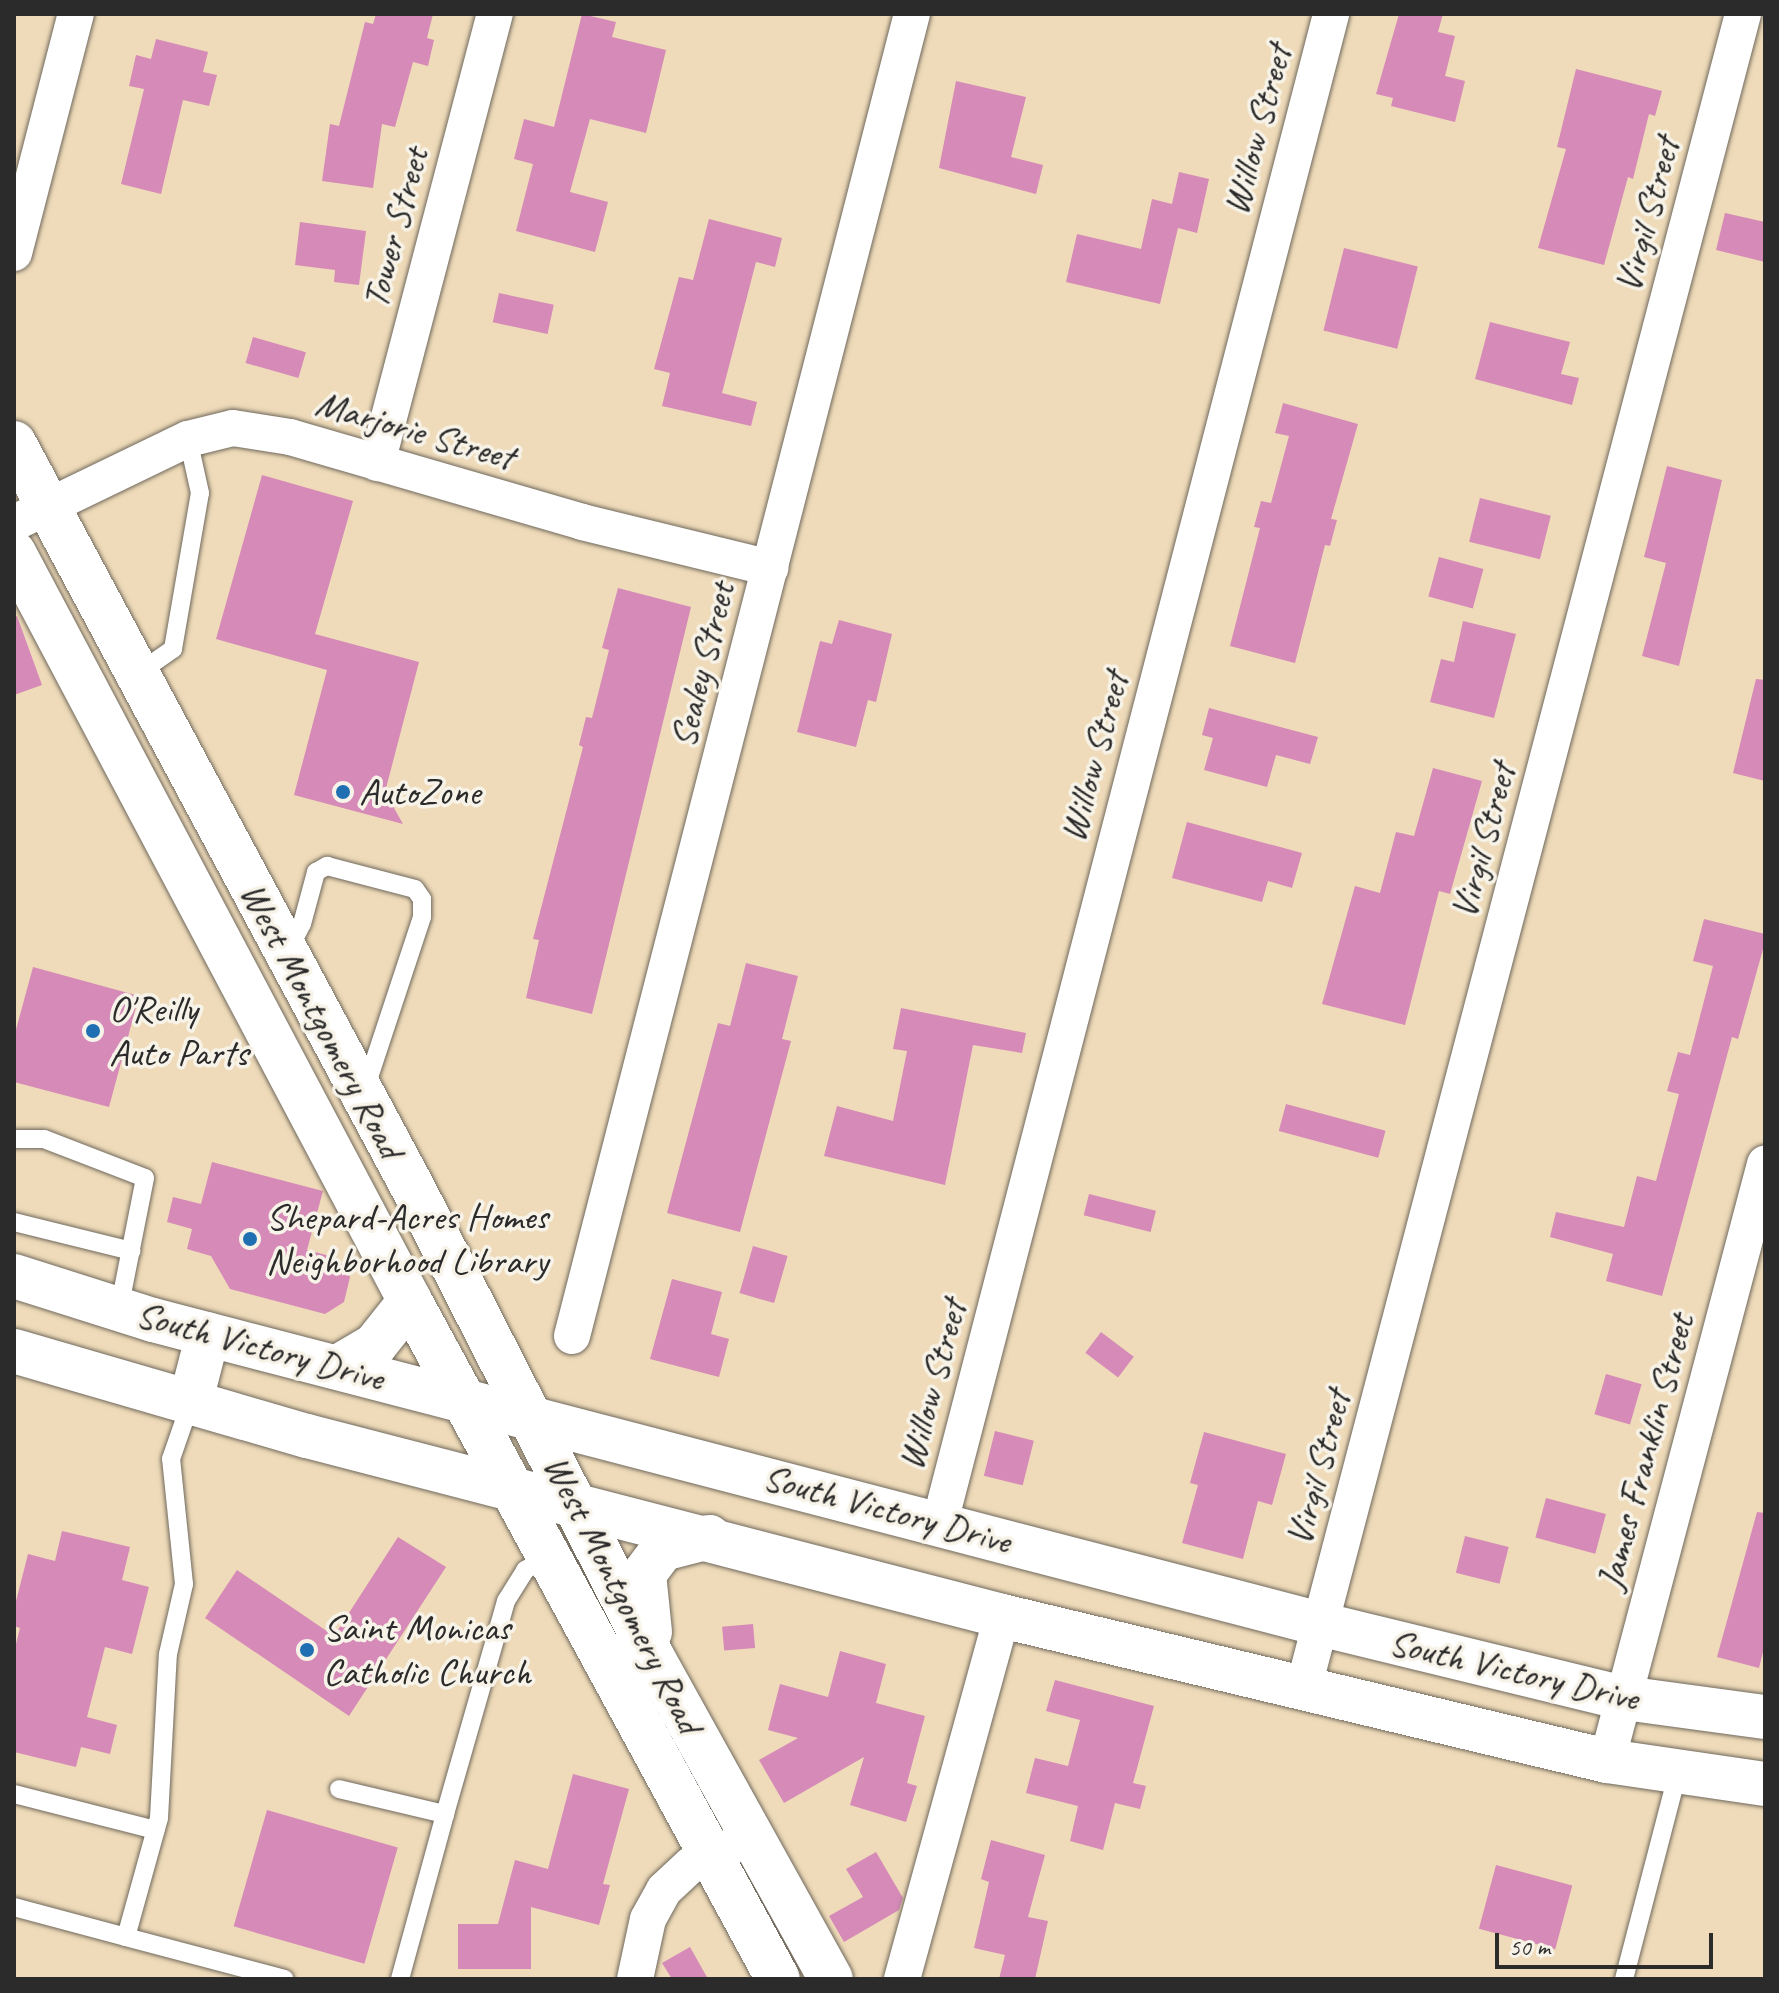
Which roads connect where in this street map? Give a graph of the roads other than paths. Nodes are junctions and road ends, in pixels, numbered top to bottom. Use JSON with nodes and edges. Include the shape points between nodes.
{"nodes":[{"id":1,"x":76,"y":14,"type":"edge"},
{"id":2,"x":495,"y":14,"type":"edge"},
{"id":3,"x":912,"y":14,"type":"edge"},
{"id":4,"x":1331,"y":14,"type":"edge"},
{"id":5,"x":1743,"y":14,"type":"edge"},
{"id":6,"x":14,"y":253,"type":"edge"},
{"id":7,"x":188,"y":439,"type":"junction"},
{"id":8,"x":14,"y":443,"type":"edge"},
{"id":9,"x":377,"y":463,"type":"junction"},
{"id":10,"x":30,"y":514,"type":"edge"},
{"id":11,"x":14,"y":553,"type":"edge"},
{"id":12,"x":770,"y":568,"type":"junction"},
{"id":13,"x":137,"y":674,"type":"junction"},
{"id":14,"x":286,"y":955,"type":"junction"},
{"id":15,"x":237,"y":974,"type":"junction"},
{"id":16,"x":363,"y":1096,"type":"junction"},
{"id":17,"x":14,"y":1139,"type":"edge"},
{"id":18,"x":1765,"y":1164,"type":"edge"},
{"id":19,"x":14,"y":1222,"type":"edge"},
{"id":20,"x":131,"y":1251,"type":"junction"},
{"id":21,"x":14,"y":1276,"type":"edge"},
{"id":22,"x":410,"y":1301,"type":"junction"},
{"id":23,"x":119,"y":1309,"type":"junction"},
{"id":24,"x":208,"y":1334,"type":"junction"},
{"id":25,"x":572,"y":1336,"type":"dead end"},
{"id":26,"x":14,"y":1351,"type":"edge"},
{"id":27,"x":338,"y":1367,"type":"junction"},
{"id":28,"x":463,"y":1398,"type":"junction"},
{"id":29,"x":190,"y":1404,"type":"junction"},
{"id":30,"x":530,"y":1415,"type":"junction"},
{"id":31,"x":515,"y":1492,"type":"junction"},
{"id":32,"x":578,"y":1507,"type":"junction"},
{"id":33,"x":940,"y":1522,"type":"junction"},
{"id":34,"x":709,"y":1537,"type":"junction"},
{"id":35,"x":548,"y":1558,"type":"junction"},
{"id":36,"x":1002,"y":1616,"type":"junction"},
{"id":37,"x":1320,"y":1624,"type":"junction"},
{"id":38,"x":653,"y":1658,"type":"junction"},
{"id":39,"x":1303,"y":1690,"type":"junction"},
{"id":40,"x":1624,"y":1698,"type":"junction"},
{"id":41,"x":1765,"y":1717,"type":"edge"},
{"id":42,"x":1607,"y":1761,"type":"junction"},
{"id":43,"x":1678,"y":1771,"type":"junction"},
{"id":44,"x":1765,"y":1784,"type":"edge"},
{"id":45,"x":339,"y":1789,"type":"dead end"},
{"id":46,"x":14,"y":1794,"type":"edge"},
{"id":47,"x":445,"y":1814,"type":"junction"},
{"id":48,"x":155,"y":1830,"type":"junction"},
{"id":49,"x":751,"y":1837,"type":"junction"},
{"id":50,"x":711,"y":1854,"type":"junction"},
{"id":51,"x":14,"y":1907,"type":"edge"},
{"id":52,"x":126,"y":1937,"type":"junction"},
{"id":53,"x":285,"y":1979,"type":"edge"},
{"id":54,"x":400,"y":1979,"type":"edge"},
{"id":55,"x":635,"y":1979,"type":"edge"},
{"id":56,"x":778,"y":1979,"type":"edge"},
{"id":57,"x":831,"y":1979,"type":"edge"},
{"id":58,"x":902,"y":1979,"type":"edge"},
{"id":59,"x":1624,"y":1979,"type":"edge"}],
"edges":[{"from":1,"to":6,"type":"street"},
{"from":2,"to":9,"type":"street","name":"Tower Street"},
{"from":3,"to":12,"type":"street","name":"Sealey Street"},
{"from":4,"to":33,"type":"street","name":"Willow Street"},
{"from":5,"to":37,"type":"street","name":"Virgil Street"},
{"from":7,"to":9,"type":"street","name":"Marjorie Street","via":[[233,428],[290,437]]},
{"from":7,"to":10,"type":"street","name":"Marjorie Street"},
{"from":7,"to":13,"type":"lane","via":[[200,493],[173,649]]},
{"from":8,"to":10,"type":"main road","name":"West Montgomery Road"},
{"from":9,"to":12,"type":"street","name":"Marjorie Street","via":[[582,522]]},
{"from":10,"to":13,"type":"main road","name":"West Montgomery Road"},
{"from":11,"to":15,"type":"main road","name":"West Montgomery Road"},
{"from":12,"to":25,"type":"street","name":"Sealey Street"},
{"from":13,"to":14,"type":"main road","name":"West Montgomery Road"},
{"from":14,"to":15,"type":"main road"},
{"from":14,"to":16,"type":"main road","name":"West Montgomery Road"},
{"from":14,"to":16,"type":"lane","via":[[302,924],[316,872],[327,866],[415,889],[422,899],[422,917]]},
{"from":15,"to":22,"type":"main road","name":"West Montgomery Road"},
{"from":16,"to":30,"type":"main road","name":"West Montgomery Road"},
{"from":17,"to":20,"type":"lane","via":[[44,1139],[145,1178]]},
{"from":18,"to":40,"type":"street","name":"James Franklin Street"},
{"from":19,"to":20,"type":"lane"},
{"from":20,"to":23,"type":"lane"},
{"from":21,"to":23,"type":"main road","name":"South Victory Drive"},
{"from":22,"to":27,"type":"main road","via":[[375,1345]]},
{"from":22,"to":28,"type":"main road","name":"West Montgomery Road"},
{"from":23,"to":24,"type":"main road","name":"South Victory Drive"},
{"from":24,"to":27,"type":"main road","name":"South Victory Drive"},
{"from":24,"to":29,"type":"main road"},
{"from":26,"to":29,"type":"main road","name":"South Victory Drive"},
{"from":27,"to":28,"type":"main road","name":"South Victory Drive"},
{"from":28,"to":30,"type":"main road","name":"South Victory Drive"},
{"from":28,"to":31,"type":"main road","name":"West Montgomery Road"},
{"from":29,"to":31,"type":"main road","name":"South Victory Drive"},
{"from":29,"to":48,"type":"lane","via":[[171,1459],[184,1584],[168,1654]]},
{"from":30,"to":32,"type":"main road","name":"West Montgomery Road"},
{"from":30,"to":33,"type":"main road","name":"South Victory Drive"},
{"from":31,"to":32,"type":"main road","name":"South Victory Drive"},
{"from":31,"to":35,"type":"main road","name":"West Montgomery Road"},
{"from":32,"to":34,"type":"main road","name":"South Victory Drive"},
{"from":32,"to":38,"type":"main road","name":"West Montgomery Road"},
{"from":33,"to":37,"type":"main road","name":"South Victory Drive"},
{"from":34,"to":36,"type":"main road","name":"South Victory Drive"},
{"from":34,"to":38,"type":"main road","via":[[663,1549],[644,1574]]},
{"from":35,"to":47,"type":"lane","via":[[525,1570],[506,1601]]},
{"from":35,"to":50,"type":"main road","name":"West Montgomery Road"},
{"from":36,"to":39,"type":"main road","name":"South Victory Drive"},
{"from":36,"to":58,"type":"street"},
{"from":37,"to":39,"type":"street","name":"Virgil Street"},
{"from":37,"to":40,"type":"main road","name":"South Victory Drive"},
{"from":38,"to":49,"type":"main road","name":"West Montgomery Road"},
{"from":39,"to":42,"type":"main road","name":"South Victory Drive"},
{"from":40,"to":41,"type":"main road","name":"South Victory Drive"},
{"from":40,"to":42,"type":"street","name":"James Franklin Street"},
{"from":42,"to":43,"type":"main road","name":"South Victory Drive"},
{"from":43,"to":44,"type":"main road","name":"South Victory Drive"},
{"from":43,"to":59,"type":"lane"},
{"from":45,"to":47,"type":"lane"},
{"from":46,"to":48,"type":"lane"},
{"from":47,"to":54,"type":"lane"},
{"from":48,"to":52,"type":"lane"},
{"from":49,"to":50,"type":"street"},
{"from":49,"to":57,"type":"main road","name":"West Montgomery Road"},
{"from":50,"to":55,"type":"street","via":[[664,1890],[648,1919]]},
{"from":50,"to":56,"type":"main road","name":"West Montgomery Road"},
{"from":51,"to":52,"type":"lane"},
{"from":52,"to":53,"type":"lane"}]}
